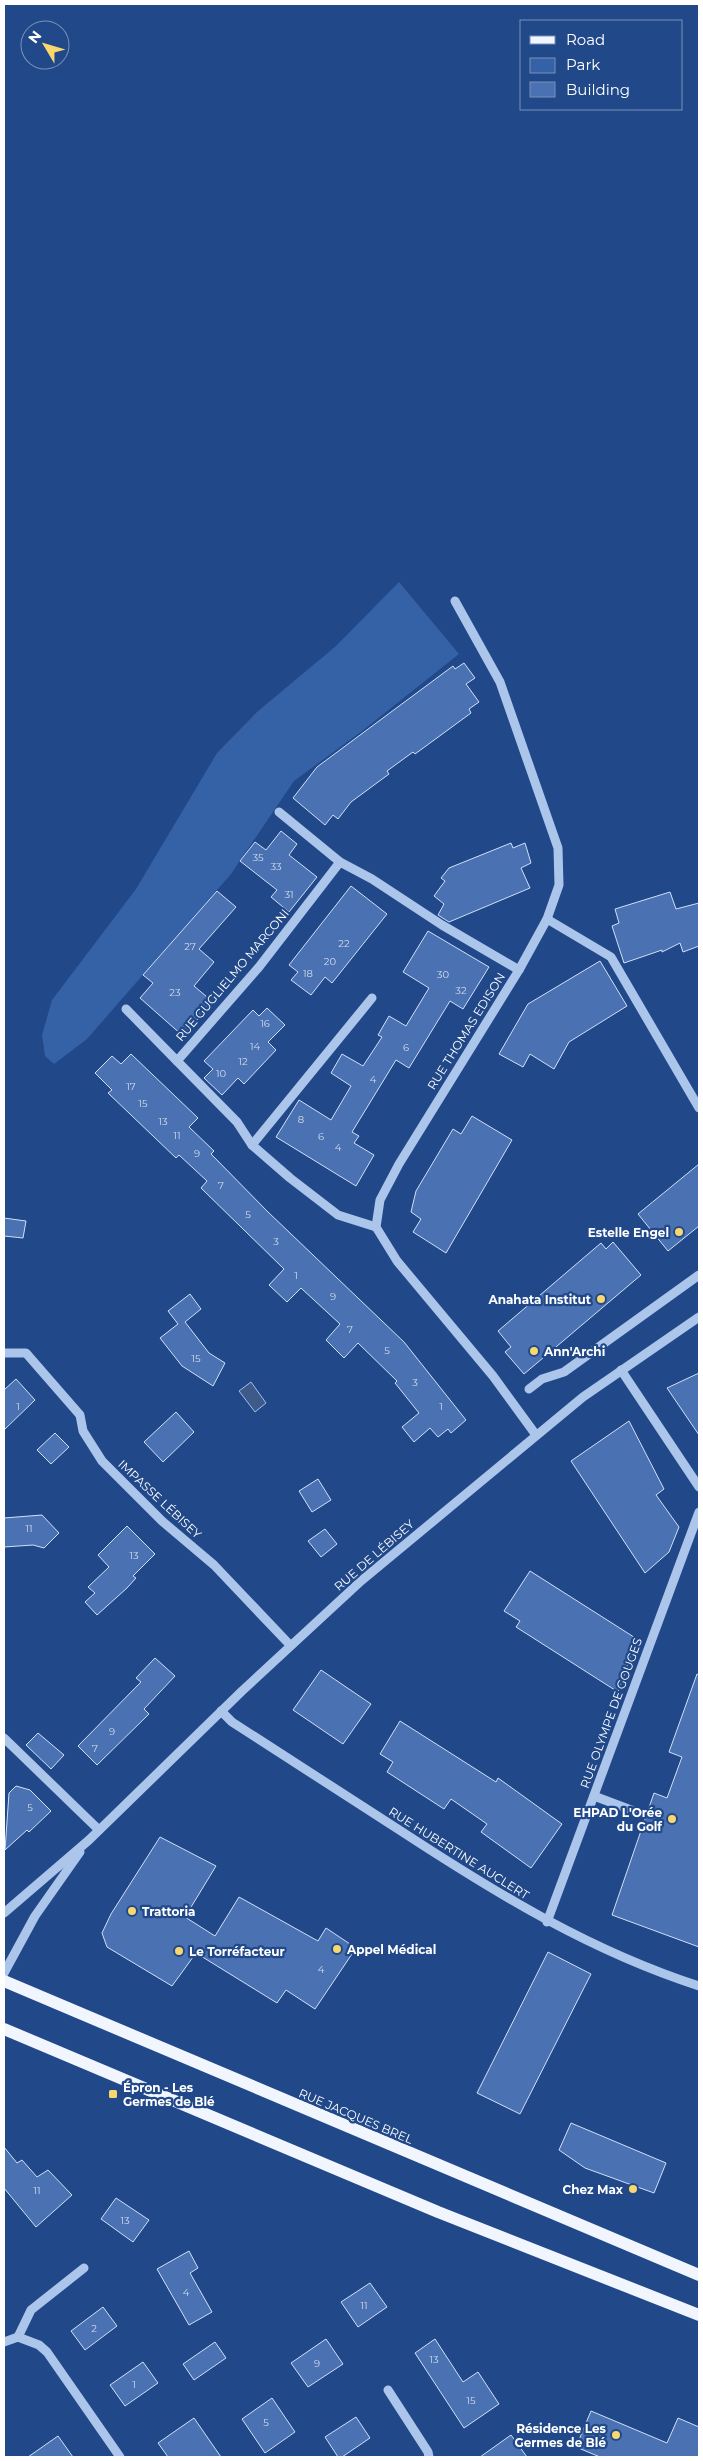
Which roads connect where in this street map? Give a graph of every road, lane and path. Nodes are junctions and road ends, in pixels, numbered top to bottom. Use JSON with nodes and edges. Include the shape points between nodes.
{"nodes":[{"id":1,"x":456,"y":601,"type":"dead end"},
{"id":2,"x":279,"y":812,"type":"dead end"},
{"id":3,"x":340,"y":862,"type":"junction"},
{"id":4,"x":547,"y":920,"type":"junction"},
{"id":5,"x":519,"y":970,"type":"junction"},
{"id":6,"x":372,"y":998,"type":"dead end"},
{"id":7,"x":126,"y":1009,"type":"dead end"},
{"id":8,"x":176,"y":1061,"type":"junction"},
{"id":9,"x":699,"y":1108,"type":"edge"},
{"id":10,"x":252,"y":1145,"type":"junction"},
{"id":11,"x":376,"y":1227,"type":"junction"},
{"id":12,"x":699,"y":1275,"type":"edge"},
{"id":13,"x":699,"y":1316,"type":"edge"},
{"id":14,"x":4,"y":1352,"type":"edge"},
{"id":15,"x":620,"y":1370,"type":"junction"},
{"id":16,"x":529,"y":1389,"type":"dead end"},
{"id":17,"x":536,"y":1435,"type":"junction"},
{"id":18,"x":699,"y":1487,"type":"edge"},
{"id":19,"x":699,"y":1512,"type":"edge"},
{"id":20,"x":290,"y":1645,"type":"junction"},
{"id":21,"x":222,"y":1711,"type":"junction"},
{"id":22,"x":4,"y":1738,"type":"edge"},
{"id":23,"x":594,"y":1796,"type":"junction"},
{"id":24,"x":639,"y":1812,"type":"dead end"},
{"id":25,"x":99,"y":1830,"type":"junction"},
{"id":26,"x":89,"y":1840,"type":"junction"},
{"id":27,"x":4,"y":1913,"type":"edge"},
{"id":28,"x":547,"y":1922,"type":"junction"},
{"id":29,"x":4,"y":1973,"type":"edge"},
{"id":30,"x":4,"y":1981,"type":"edge"},
{"id":31,"x":699,"y":1986,"type":"edge"},
{"id":32,"x":4,"y":2029,"type":"edge"},
{"id":33,"x":84,"y":2268,"type":"dead end"},
{"id":34,"x":699,"y":2275,"type":"edge"},
{"id":35,"x":699,"y":2315,"type":"edge"},
{"id":36,"x":18,"y":2337,"type":"junction"},
{"id":37,"x":4,"y":2342,"type":"edge"},
{"id":38,"x":388,"y":2390,"type":"dead end"},
{"id":39,"x":120,"y":2457,"type":"edge"},
{"id":40,"x":429,"y":2457,"type":"edge"}],
"edges":[{"from":1,"to":4,"type":"street","name":"RUE THOMAS EDISON","via":[[500,682],[558,848],[559,885]]},
{"from":2,"to":3,"type":"street"},
{"from":3,"to":5,"type":"street"},
{"from":3,"to":8,"type":"street","name":"RUE GUGLIELMO MARCONI","via":[[259,967]]},
{"from":4,"to":5,"type":"street","name":"RUE THOMAS EDISON"},
{"from":4,"to":9,"type":"street","via":[[611,958]]},
{"from":5,"to":11,"type":"street","name":"RUE THOMAS EDISON","via":[[399,1164],[380,1200]]},
{"from":6,"to":10,"type":"street"},
{"from":7,"to":8,"type":"street"},
{"from":8,"to":10,"type":"street","name":"RUE GUGLIELMO MARCONI","via":[[237,1122]]},
{"from":10,"to":11,"type":"street","name":"RUE GUGLIELMO MARCONI","via":[[338,1215]]},
{"from":11,"to":17,"type":"street","via":[[397,1261],[493,1376]]},
{"from":12,"to":16,"type":"street","via":[[564,1372],[542,1379]]},
{"from":13,"to":15,"type":"street","name":"RUE DE LÉBISEY"},
{"from":14,"to":20,"type":"street","name":"IMPASSE LÉBISEY","via":[[26,1353],[80,1415],[83,1431],[102,1461],[162,1521],[214,1565]]},
{"from":15,"to":17,"type":"street","name":"RUE DE LÉBISEY"},
{"from":15,"to":18,"type":"street"},
{"from":17,"to":20,"type":"street","name":"RUE DE LÉBISEY","via":[[360,1581]]},
{"from":19,"to":23,"type":"street","name":"RUE OLYMPE DE GOUGES"},
{"from":20,"to":21,"type":"street","name":"RUE DE LÉBISEY"},
{"from":21,"to":25,"type":"street","name":"RUE DE LÉBISEY"},
{"from":21,"to":28,"type":"street","name":"RUE HUBERTINE AUCLERT","via":[[232,1722],[337,1791]]},
{"from":22,"to":25,"type":"street"},
{"from":23,"to":24,"type":"street"},
{"from":23,"to":28,"type":"street","name":"RUE OLYMPE DE GOUGES"},
{"from":25,"to":26,"type":"street","name":"RUE DE LÉBISEY"},
{"from":26,"to":27,"type":"street","name":"RUE DE LÉBISEY"},
{"from":26,"to":29,"type":"street","name":"RUE DE LÉBISEY","via":[[43,1904]]},
{"from":28,"to":31,"type":"street","name":"RUE HUBERTINE AUCLERT"},
{"from":30,"to":34,"type":"main road","name":"RUE JACQUES BREL"},
{"from":32,"to":35,"type":"main road","via":[[438,2212]]},
{"from":33,"to":36,"type":"street","via":[[31,2310]]},
{"from":36,"to":37,"type":"street"},
{"from":36,"to":39,"type":"street","via":[[39,2345],[47,2352]]},
{"from":38,"to":40,"type":"street"}]}
